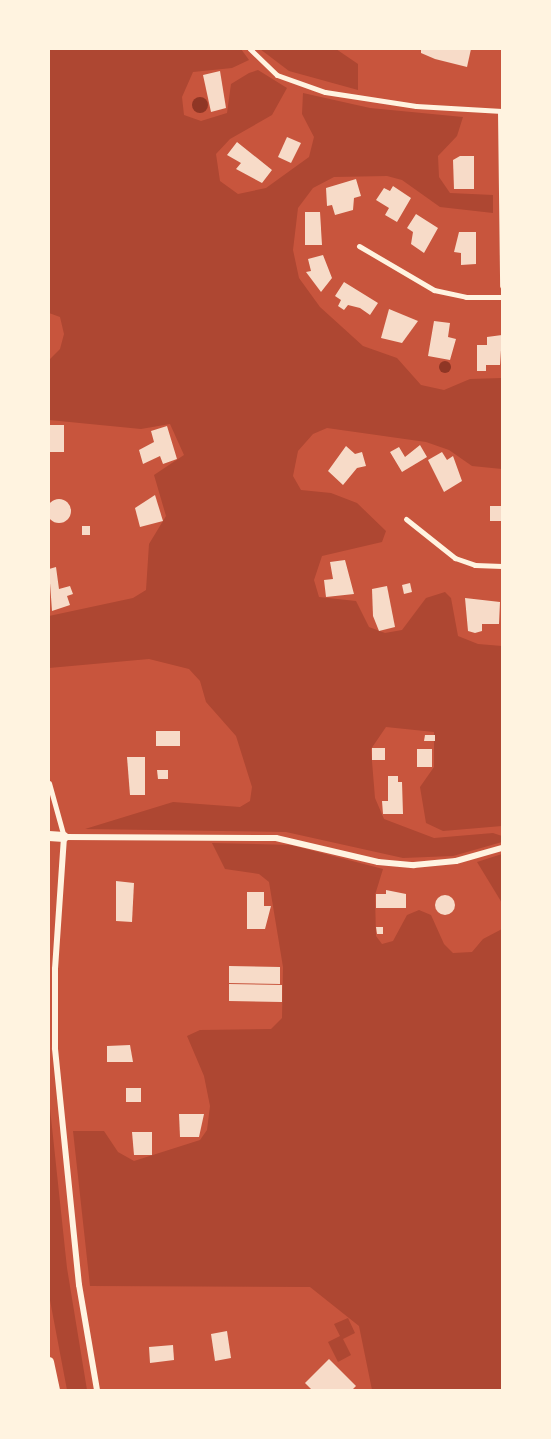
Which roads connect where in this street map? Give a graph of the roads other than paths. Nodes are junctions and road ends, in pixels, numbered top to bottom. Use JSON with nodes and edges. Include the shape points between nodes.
{"nodes":[{"id":1,"x":250,"y":49,"type":"edge"},
{"id":2,"x":501,"y":111,"type":"edge"},
{"id":3,"x":359,"y":246,"type":"dead end"},
{"id":4,"x":502,"y":286,"type":"edge"},
{"id":5,"x":502,"y":297,"type":"edge"},
{"id":6,"x":406,"y":519,"type":"dead end"},
{"id":7,"x":502,"y":566,"type":"edge"},
{"id":8,"x":49,"y":783,"type":"edge"},
{"id":9,"x":49,"y":836,"type":"edge"},
{"id":10,"x":64,"y":837,"type":"junction"},
{"id":11,"x":502,"y":848,"type":"edge"},
{"id":12,"x":49,"y":1362,"type":"edge"},
{"id":13,"x":55,"y":1390,"type":"edge"},
{"id":14,"x":97,"y":1390,"type":"edge"}],
"edges":[{"from":1,"to":2,"type":"street","via":[[270,71],[305,86],[374,101]]},
{"from":2,"to":4,"type":"street"},
{"from":3,"to":5,"type":"street","via":[[434,290],[466,297]]},
{"from":6,"to":7,"type":"street","via":[[455,558],[475,565]]},
{"from":8,"to":10,"type":"street"},
{"from":9,"to":10,"type":"highway"},
{"from":10,"to":11,"type":"street","via":[[276,838],[378,862],[414,865],[456,861]]},
{"from":10,"to":14,"type":"street","via":[[54,969],[55,1048],[79,1285]]},
{"from":12,"to":13,"type":"highway"}]}
